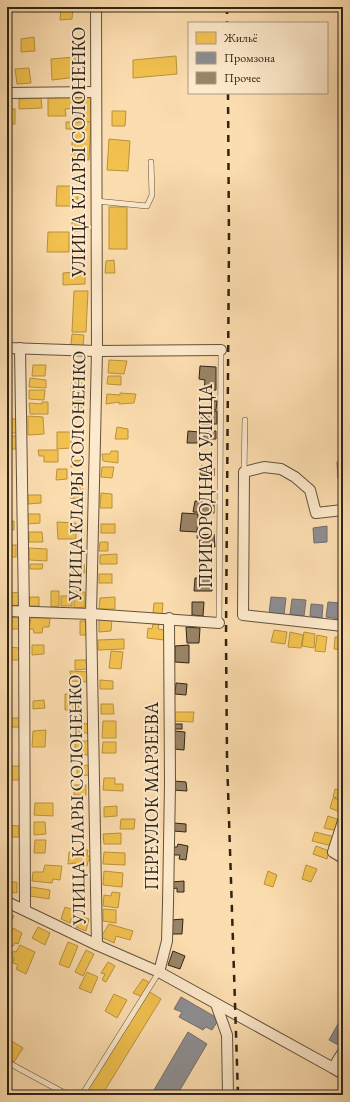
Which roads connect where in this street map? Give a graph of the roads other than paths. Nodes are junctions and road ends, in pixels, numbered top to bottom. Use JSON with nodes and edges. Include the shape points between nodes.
{"nodes":[{"id":1,"x":96,"y":7,"type":"edge"},
{"id":2,"x":96,"y":92,"type":"junction"},
{"id":3,"x":7,"y":93,"type":"edge"},
{"id":4,"x":151,"y":162,"type":"dead end"},
{"id":5,"x":96,"y":201,"type":"junction"},
{"id":6,"x":7,"y":348,"type":"edge"},
{"id":7,"x":20,"y":348,"type":"junction"},
{"id":8,"x":221,"y":350,"type":"joint"},
{"id":9,"x":97,"y":351,"type":"junction"},
{"id":10,"x":244,"y":420,"type":"dead end"},
{"id":11,"x":244,"y":472,"type":"junction"},
{"id":12,"x":343,"y":510,"type":"edge"},
{"id":13,"x":7,"y":611,"type":"edge"},
{"id":14,"x":24,"y":612,"type":"junction"},
{"id":15,"x":91,"y":614,"type":"junction"},
{"id":16,"x":169,"y":618,"type":"junction"},
{"id":17,"x":219,"y":623,"type":"joint"},
{"id":18,"x":343,"y":626,"type":"edge"},
{"id":19,"x":343,"y":821,"type":"edge"},
{"id":20,"x":343,"y":858,"type":"edge"},
{"id":21,"x":7,"y":902,"type":"edge"},
{"id":22,"x":25,"y":910,"type":"junction"},
{"id":23,"x":97,"y":945,"type":"junction"},
{"id":24,"x":159,"y":972,"type":"junction"},
{"id":25,"x":216,"y":1004,"type":"junction"},
{"id":26,"x":343,"y":1052,"type":"edge"},
{"id":27,"x":7,"y":1062,"type":"edge"},
{"id":28,"x":333,"y":1068,"type":"junction"},
{"id":29,"x":343,"y":1074,"type":"edge"},
{"id":30,"x":68,"y":1095,"type":"edge"},
{"id":31,"x":82,"y":1095,"type":"edge"},
{"id":32,"x":228,"y":1095,"type":"edge"}],
"edges":[{"from":1,"to":2,"type":"street","name":"УЛИЦА КЛАРЫ СОЛОНЕНКО"},
{"from":2,"to":3,"type":"street"},
{"from":2,"to":5,"type":"street","name":"УЛИЦА КЛАРЫ СОЛОНЕНКО"},
{"from":4,"to":5,"type":"lane","via":[[152,195],[147,206]]},
{"from":5,"to":9,"type":"street","name":"УЛИЦА КЛАРЫ СОЛОНЕНКО"},
{"from":6,"to":7,"type":"street"},
{"from":7,"to":9,"type":"street"},
{"from":7,"to":14,"type":"street"},
{"from":8,"to":9,"type":"street"},
{"from":8,"to":17,"type":"lane","name":"ПРИГОРОДНАЯ УЛИЦА"},
{"from":9,"to":15,"type":"street","name":"УЛИЦА КЛАРЫ СОЛОНЕНКО"},
{"from":10,"to":11,"type":"lane"},
{"from":11,"to":12,"type":"street","via":[[264,467],[281,469],[295,476],[310,490],[316,512]]},
{"from":11,"to":18,"type":"street","via":[[243,615]]},
{"from":13,"to":14,"type":"street"},
{"from":14,"to":15,"type":"street"},
{"from":14,"to":22,"type":"street"},
{"from":15,"to":16,"type":"street"},
{"from":15,"to":23,"type":"street","name":"УЛИЦА КЛАРЫ СОЛОНЕНКО"},
{"from":16,"to":17,"type":"street"},
{"from":16,"to":24,"type":"street","name":"ПЕРЕУЛОК МАРЗЕЕВА","via":[[170,783],[167,941]]},
{"from":19,"to":20,"type":"street","via":[[333,852]]},
{"from":21,"to":22,"type":"street"},
{"from":22,"to":23,"type":"street"},
{"from":23,"to":24,"type":"street"},
{"from":24,"to":25,"type":"street"},
{"from":24,"to":31,"type":"lane"},
{"from":25,"to":28,"type":"street"},
{"from":25,"to":32,"type":"street","via":[[227,1035]]},
{"from":26,"to":28,"type":"street"},
{"from":27,"to":30,"type":"lane"},
{"from":28,"to":29,"type":"street"}]}
